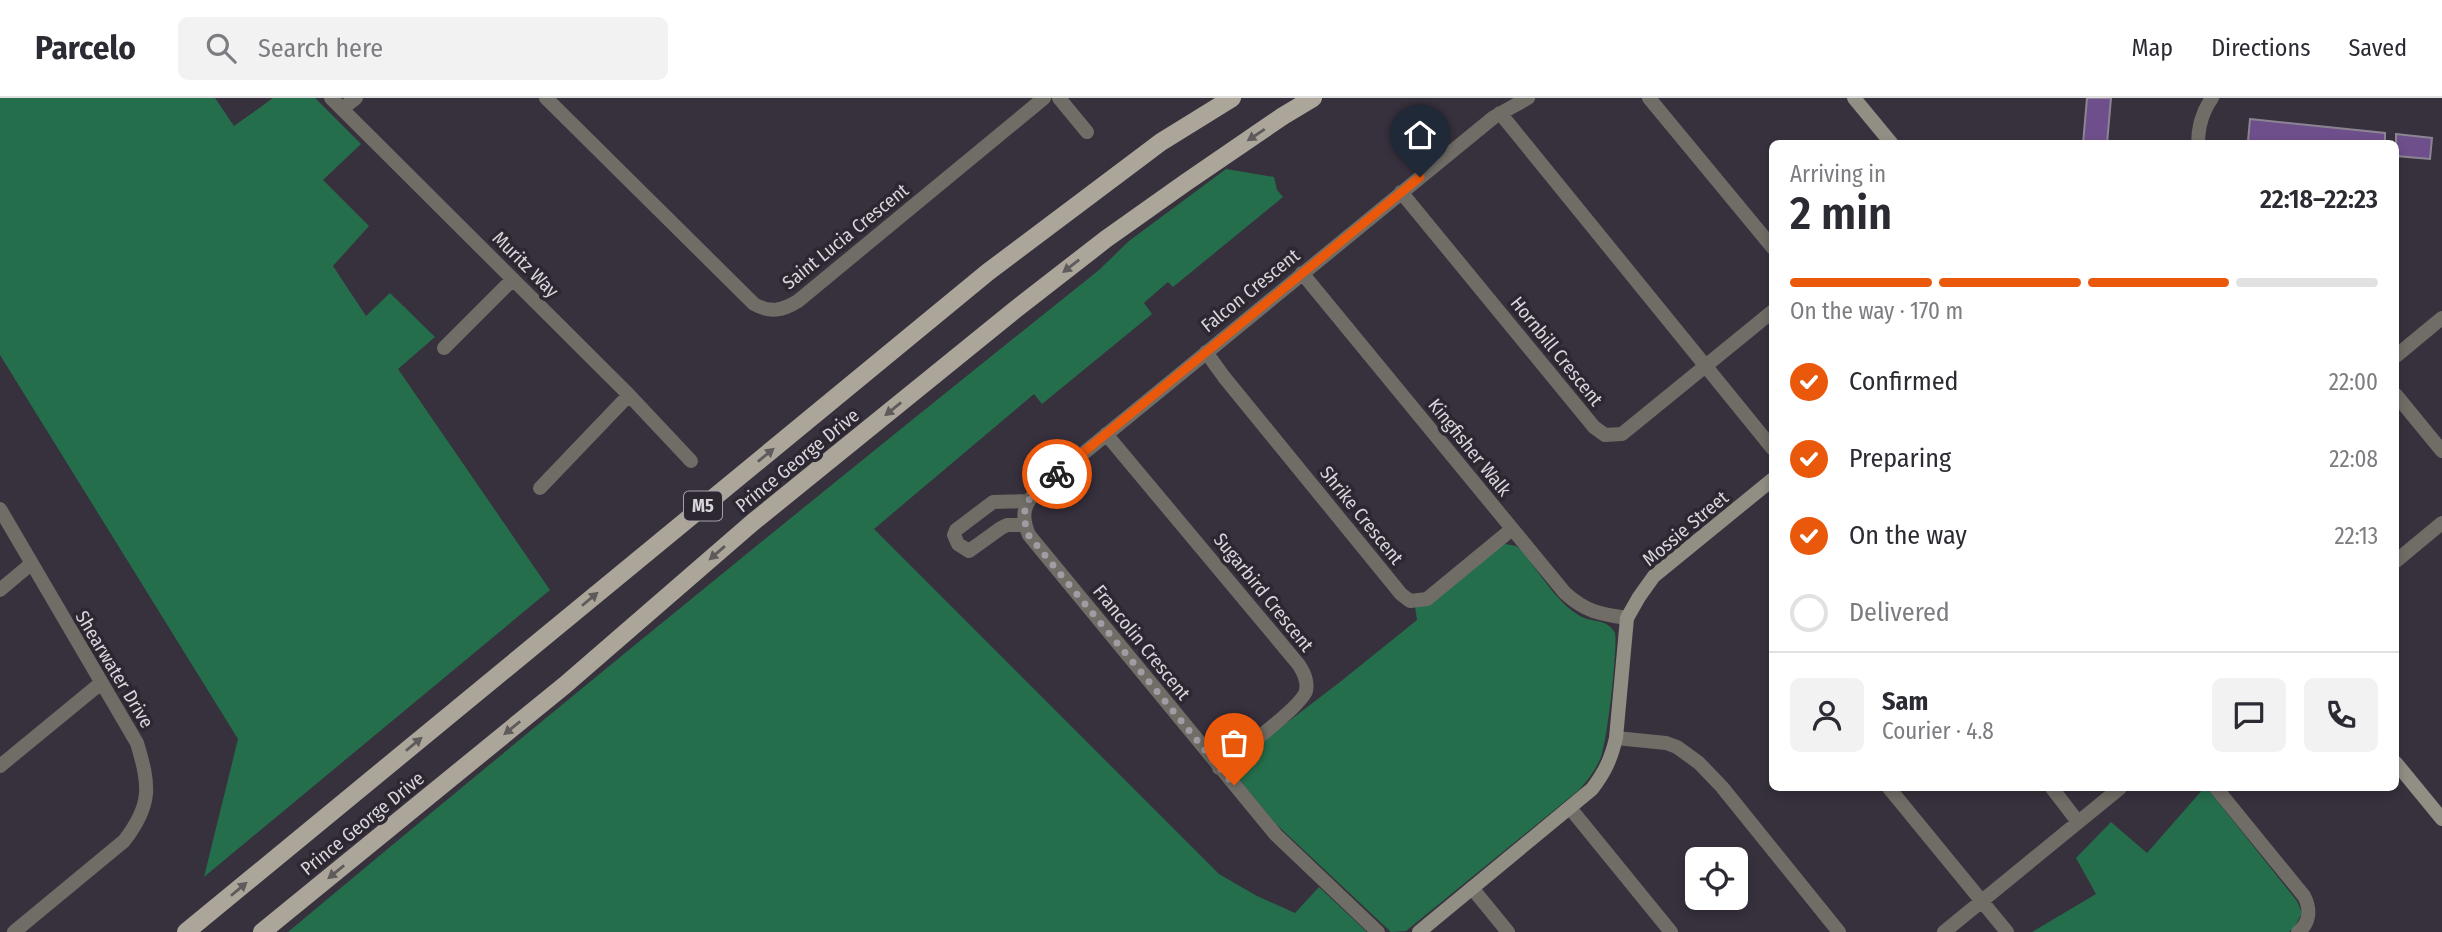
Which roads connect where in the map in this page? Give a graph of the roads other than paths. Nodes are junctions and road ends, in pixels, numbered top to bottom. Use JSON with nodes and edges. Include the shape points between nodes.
{"nodes":[{"id":1,"x":331,"y":98,"type":"edge"},
{"id":2,"x":356,"y":98,"type":"edge"},
{"id":3,"x":1044,"y":98,"type":"edge"},
{"id":4,"x":1059,"y":98,"type":"edge"},
{"id":5,"x":1232,"y":98,"type":"edge"},
{"id":6,"x":1313,"y":98,"type":"edge"},
{"id":7,"x":1528,"y":98,"type":"edge"},
{"id":8,"x":1649,"y":98,"type":"edge"},
{"id":9,"x":1854,"y":98,"type":"edge"},
{"id":10,"x":2212,"y":98,"type":"edge"},
{"id":11,"x":552,"y":100,"type":"edge"},
{"id":12,"x":342,"y":109,"type":"junction"},
{"id":13,"x":1500,"y":113,"type":"junction"},
{"id":14,"x":1087,"y":132,"type":"dead end"},
{"id":15,"x":1889,"y":140,"type":"edge"},
{"id":16,"x":2199,"y":140,"type":"edge"},
{"id":17,"x":1401,"y":192,"type":"junction"},
{"id":18,"x":1769,"y":243,"type":"edge"},
{"id":19,"x":1302,"y":273,"type":"junction"},
{"id":20,"x":513,"y":279,"type":"junction"},
{"id":21,"x":1769,"y":314,"type":"edge"},
{"id":22,"x":2442,"y":318,"type":"edge"},
{"id":23,"x":444,"y":348,"type":"dead end"},
{"id":24,"x":1206,"y":352,"type":"junction"},
{"id":25,"x":2399,"y":354,"type":"edge"},
{"id":26,"x":1706,"y":366,"type":"junction"},
{"id":27,"x":629,"y":395,"type":"junction"},
{"id":28,"x":2399,"y":399,"type":"edge"},
{"id":29,"x":1106,"y":434,"type":"junction"},
{"id":30,"x":1769,"y":444,"type":"edge"},
{"id":31,"x":2442,"y":451,"type":"edge"},
{"id":32,"x":691,"y":461,"type":"dead end"},
{"id":33,"x":1769,"y":482,"type":"edge"},
{"id":34,"x":540,"y":488,"type":"dead end"},
{"id":35,"x":1028,"y":501,"type":"junction"},
{"id":36,"x":0,"y":509,"type":"edge"},
{"id":37,"x":2442,"y":523,"type":"edge"},
{"id":38,"x":1025,"y":525,"type":"junction"},
{"id":39,"x":1512,"y":528,"type":"junction"},
{"id":40,"x":2399,"y":559,"type":"edge"},
{"id":41,"x":31,"y":564,"type":"junction"},
{"id":42,"x":0,"y":590,"type":"edge"},
{"id":43,"x":1627,"y":618,"type":"junction"},
{"id":44,"x":101,"y":683,"type":"junction"},
{"id":45,"x":1616,"y":738,"type":"junction"},
{"id":46,"x":0,"y":766,"type":"edge"},
{"id":47,"x":2399,"y":766,"type":"edge"},
{"id":48,"x":1219,"y":768,"type":"junction"},
{"id":49,"x":1891,"y":791,"type":"edge"},
{"id":50,"x":2054,"y":791,"type":"edge"},
{"id":51,"x":2116,"y":791,"type":"edge"},
{"id":52,"x":2218,"y":791,"type":"edge"},
{"id":53,"x":1570,"y":808,"type":"junction"},
{"id":54,"x":2442,"y":819,"type":"edge"},
{"id":55,"x":2078,"y":822,"type":"junction"},
{"id":56,"x":1472,"y":888,"type":"junction"},
{"id":57,"x":1982,"y":901,"type":"junction"},
{"id":58,"x":14,"y":932,"type":"edge"},
{"id":59,"x":186,"y":932,"type":"edge"},
{"id":60,"x":262,"y":932,"type":"edge"},
{"id":61,"x":1378,"y":932,"type":"edge"},
{"id":62,"x":1419,"y":932,"type":"edge"},
{"id":63,"x":1508,"y":932,"type":"edge"},
{"id":64,"x":1671,"y":932,"type":"edge"},
{"id":65,"x":1839,"y":932,"type":"edge"},
{"id":66,"x":1944,"y":932,"type":"edge"},
{"id":67,"x":2007,"y":932,"type":"edge"},
{"id":68,"x":2298,"y":932,"type":"edge"}],
"edges":[{"from":1,"to":12,"type":"street","name":"Muritz Way"},
{"from":2,"to":12,"type":"street"},
{"from":3,"to":11,"type":"street","name":"Saint Lucia Crescent","via":[[798,301],[771,311],[754,304]]},
{"from":4,"to":14,"type":"street"},
{"from":59,"to":5,"type":"main road","name":"Prince George Drive","number":"M5","one_way":true,"via":[[988,272],[1161,142]]},
{"from":6,"to":60,"type":"main road","name":"Prince George Drive","number":"M5","one_way":true,"via":[[1173,191],[1016,309]]},
{"from":7,"to":13,"type":"street","name":"Falcon Crescent"},
{"from":8,"to":18,"type":"street"},
{"from":9,"to":15,"type":"street"},
{"from":10,"to":16,"type":"street","via":[[2205,108]]},
{"from":12,"to":20,"type":"street","name":"Muritz Way"},
{"from":13,"to":17,"type":"street","name":"Falcon Crescent"},
{"from":13,"to":26,"type":"street"},
{"from":17,"to":19,"type":"street","name":"Falcon Crescent"},
{"from":17,"to":26,"type":"street","name":"Hornbill Crescent","via":[[1599,432],[1622,434]]},
{"from":19,"to":24,"type":"street","name":"Falcon Crescent"},
{"from":19,"to":39,"type":"street","name":"Kingfisher Walk"},
{"from":20,"to":23,"type":"street"},
{"from":20,"to":27,"type":"street","name":"Muritz Way"},
{"from":21,"to":26,"type":"street","name":"Hornbill Crescent"},
{"from":22,"to":25,"type":"street"},
{"from":24,"to":29,"type":"street","name":"Falcon Crescent"},
{"from":24,"to":39,"type":"street","name":"Shrike Crescent","via":[[1410,601],[1427,599]]},
{"from":26,"to":30,"type":"street"},
{"from":27,"to":32,"type":"street","name":"Muritz Way"},
{"from":27,"to":34,"type":"street"},
{"from":28,"to":31,"type":"street"},
{"from":29,"to":35,"type":"street","name":"Falcon Crescent"},
{"from":29,"to":48,"type":"street","name":"Sugarbird Crescent","via":[[1305,675],[1303,697]]},
{"from":33,"to":43,"type":"street","name":"Mossie Street","via":[[1654,576]]},
{"from":35,"to":38,"type":"street","via":[[1023,512]]},
{"from":35,"to":38,"type":"street","via":[[993,502],[954,535],[969,551],[1001,527]]},
{"from":36,"to":41,"type":"street","name":"Shearwater Drive"},
{"from":37,"to":40,"type":"street"},
{"from":38,"to":48,"type":"street","name":"Francolin Crescent","via":[[1029,536]]},
{"from":39,"to":43,"type":"street","name":"Kingfisher Walk","via":[[1574,601],[1594,613]]},
{"from":41,"to":42,"type":"street"},
{"from":41,"to":44,"type":"street","name":"Shearwater Drive"},
{"from":43,"to":45,"type":"street","name":"Mossie Street"},
{"from":44,"to":46,"type":"street"},
{"from":44,"to":58,"type":"street","name":"Shearwater Drive","via":[[137,743],[144,768],[145,807],[136,825],[108,856]]},
{"from":45,"to":53,"type":"street","via":[[1605,772]]},
{"from":45,"to":65,"type":"street","via":[[1666,743],[1699,763]]},
{"from":47,"to":54,"type":"street"},
{"from":48,"to":61,"type":"street","name":"Francolin Crescent","via":[[1276,835]]},
{"from":49,"to":57,"type":"street"},
{"from":50,"to":55,"type":"street"},
{"from":51,"to":55,"type":"street"},
{"from":52,"to":68,"type":"street","via":[[2304,896],[2308,916]]},
{"from":53,"to":56,"type":"street"},
{"from":53,"to":64,"type":"street"},
{"from":55,"to":57,"type":"street"},
{"from":56,"to":62,"type":"street"},
{"from":56,"to":63,"type":"street"},
{"from":57,"to":66,"type":"street"},
{"from":57,"to":67,"type":"street"}]}
